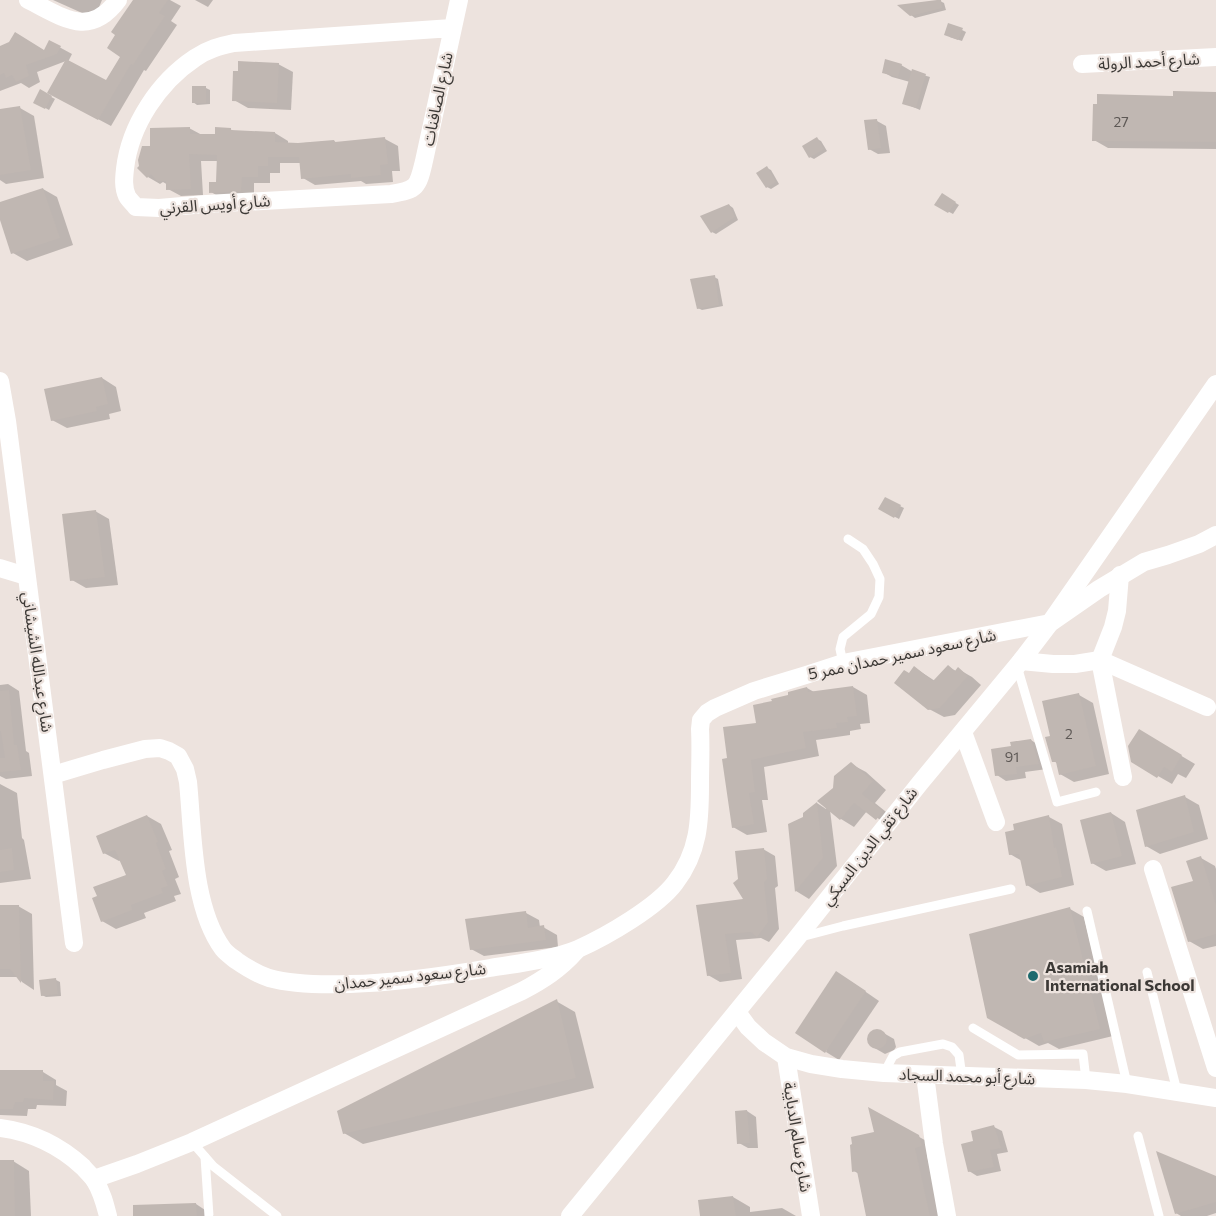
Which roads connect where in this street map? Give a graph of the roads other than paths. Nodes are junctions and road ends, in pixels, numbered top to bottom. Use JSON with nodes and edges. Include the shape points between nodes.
{"nodes":[{"id":1,"x":28,"y":0,"type":"edge"},
{"id":2,"x":118,"y":0,"type":"edge"},
{"id":3,"x":459,"y":0,"type":"edge"},
{"id":4,"x":452,"y":28,"type":"junction"},
{"id":5,"x":1216,"y":57,"type":"edge"},
{"id":6,"x":1082,"y":64,"type":"dead end"},
{"id":7,"x":406,"y":192,"type":"joint"},
{"id":8,"x":0,"y":381,"type":"edge"},
{"id":9,"x":1216,"y":384,"type":"edge"},
{"id":10,"x":1216,"y":535,"type":"edge"},
{"id":11,"x":848,"y":539,"type":"dead end"},
{"id":12,"x":0,"y":568,"type":"edge"},
{"id":13,"x":1120,"y":575,"type":"junction"},
{"id":14,"x":26,"y":576,"type":"junction"},
{"id":15,"x":1050,"y":622,"type":"junction"},
{"id":16,"x":1100,"y":660,"type":"junction"},
{"id":17,"x":843,"y":663,"type":"junction"},
{"id":18,"x":1019,"y":664,"type":"junction"},
{"id":19,"x":1207,"y":707,"type":"dead end"},
{"id":20,"x":700,"y":729,"type":"joint"},
{"id":21,"x":963,"y":732,"type":"junction"},
{"id":22,"x":52,"y":775,"type":"junction"},
{"id":23,"x":1123,"y":777,"type":"dead end"},
{"id":24,"x":1096,"y":792,"type":"dead end"},
{"id":25,"x":996,"y":822,"type":"dead end"},
{"id":26,"x":1153,"y":869,"type":"dead end"},
{"id":27,"x":1011,"y":889,"type":"dead end"},
{"id":28,"x":1087,"y":911,"type":"dead end"},
{"id":29,"x":796,"y":939,"type":"junction"},
{"id":30,"x":74,"y":943,"type":"dead end"},
{"id":31,"x":577,"y":950,"type":"junction"},
{"id":32,"x":1147,"y":972,"type":"dead end"},
{"id":33,"x":737,"y":1012,"type":"junction"},
{"id":34,"x":973,"y":1028,"type":"dead end"},
{"id":35,"x":786,"y":1057,"type":"junction"},
{"id":36,"x":1216,"y":1068,"type":"edge"},
{"id":37,"x":884,"y":1073,"type":"junction"},
{"id":38,"x":925,"y":1075,"type":"junction"},
{"id":39,"x":962,"y":1077,"type":"junction"},
{"id":40,"x":1086,"y":1080,"type":"junction"},
{"id":41,"x":1127,"y":1084,"type":"junction"},
{"id":42,"x":1177,"y":1091,"type":"junction"},
{"id":43,"x":1216,"y":1098,"type":"edge"},
{"id":44,"x":0,"y":1128,"type":"edge"},
{"id":45,"x":1138,"y":1136,"type":"dead end"},
{"id":46,"x":192,"y":1142,"type":"junction"},
{"id":47,"x":205,"y":1157,"type":"junction"},
{"id":48,"x":94,"y":1179,"type":"junction"},
{"id":49,"x":108,"y":1216,"type":"edge"},
{"id":50,"x":209,"y":1216,"type":"edge"},
{"id":51,"x":277,"y":1216,"type":"edge"},
{"id":52,"x":570,"y":1216,"type":"edge"},
{"id":53,"x":811,"y":1216,"type":"edge"},
{"id":54,"x":947,"y":1216,"type":"edge"},
{"id":55,"x":1159,"y":1216,"type":"edge"}],
"edges":[{"from":1,"to":2,"type":"street","via":[[85,23],[110,10]]},
{"from":3,"to":4,"type":"street","name":"شارع الصافنات"},
{"from":4,"to":7,"type":"street","name":"شارع الصافنات","via":[[420,178]]},
{"from":4,"to":7,"type":"street","name":"شارع أويس القرني","via":[[213,47],[177,72],[150,105],[132,140],[124,182],[128,198],[136,207],[147,208]]},
{"from":5,"to":6,"type":"street","name":"شارع أحمد الرولة"},
{"from":8,"to":14,"type":"street","name":"شارع عبدالله الشيشاني"},
{"from":9,"to":15,"type":"street"},
{"from":10,"to":13,"type":"street","name":"شارع تقي الدين السبكي"},
{"from":11,"to":17,"type":"lane","via":[[863,549],[880,579],[879,597],[871,614],[843,638]]},
{"from":12,"to":14,"type":"street"},
{"from":13,"to":15,"type":"street","name":"شارع تقي الدين السبكي"},
{"from":13,"to":16,"type":"street","via":[[1117,611]]},
{"from":14,"to":22,"type":"street","name":"شارع عبدالله الشيشاني"},
{"from":15,"to":17,"type":"street","name":"شارع سعود سمير حمدان ممر 5"},
{"from":15,"to":18,"type":"street","name":"شارع تقي الدين السبكي"},
{"from":16,"to":18,"type":"street"},
{"from":16,"to":19,"type":"street"},
{"from":16,"to":23,"type":"street"},
{"from":17,"to":20,"type":"street","name":"شارع سعود سمير حمدان ممر 5","via":[[728,701],[707,713]]},
{"from":18,"to":21,"type":"street","name":"شارع تقي الدين السبكي"},
{"from":18,"to":24,"type":"lane","via":[[1057,802]]},
{"from":20,"to":31,"type":"street","name":"شارع سعود سمير حمدان","via":[[700,820],[684,871],[662,897]]},
{"from":21,"to":25,"type":"street"},
{"from":21,"to":29,"type":"street","name":"شارع تقي الدين السبكي"},
{"from":22,"to":30,"type":"street","name":"شارع عبدالله الشيشاني"},
{"from":22,"to":31,"type":"street","name":"شارع سعود سمير حمدان","via":[[144,749],[160,748],[178,756],[188,782],[203,908],[224,951],[267,977],[324,985],[373,983],[465,972]]},
{"from":26,"to":36,"type":"street"},
{"from":27,"to":29,"type":"lane"},
{"from":28,"to":41,"type":"lane"},
{"from":29,"to":33,"type":"street","name":"شارع تقي الدين السبكي"},
{"from":31,"to":46,"type":"street","name":"شارع سعود سمير حمدان","via":[[546,978],[522,991]]},
{"from":32,"to":42,"type":"lane"},
{"from":33,"to":35,"type":"street","name":"شارع أبو محمد السجاد","via":[[764,1042]]},
{"from":33,"to":52,"type":"street","name":"شارع تقي الدين السبكي"},
{"from":34,"to":40,"type":"lane","via":[[1018,1055],[1083,1054]]},
{"from":35,"to":37,"type":"street","name":"شارع أبو محمد السجاد","via":[[842,1070]]},
{"from":35,"to":53,"type":"street","name":"شارع سالم الدبايبة"},
{"from":37,"to":38,"type":"street","name":"شارع أبو محمد السجاد"},
{"from":37,"to":39,"type":"lane","via":[[900,1052],[943,1044],[959,1055]]},
{"from":38,"to":39,"type":"street","name":"شارع أبو محمد السجاد"},
{"from":38,"to":54,"type":"street"},
{"from":39,"to":40,"type":"street","name":"شارع أبو محمد السجاد"},
{"from":40,"to":41,"type":"street","name":"شارع أبو محمد السجاد"},
{"from":41,"to":42,"type":"street","name":"شارع أبو محمد السجاد"},
{"from":42,"to":43,"type":"street","name":"شارع أبو محمد السجاد"},
{"from":44,"to":48,"type":"street","via":[[52,1145]]},
{"from":45,"to":55,"type":"lane"},
{"from":46,"to":47,"type":"lane"},
{"from":46,"to":48,"type":"street","name":"شارع سعود سمير حمدان"},
{"from":47,"to":50,"type":"lane"},
{"from":47,"to":51,"type":"lane"},
{"from":48,"to":49,"type":"street"}]}
